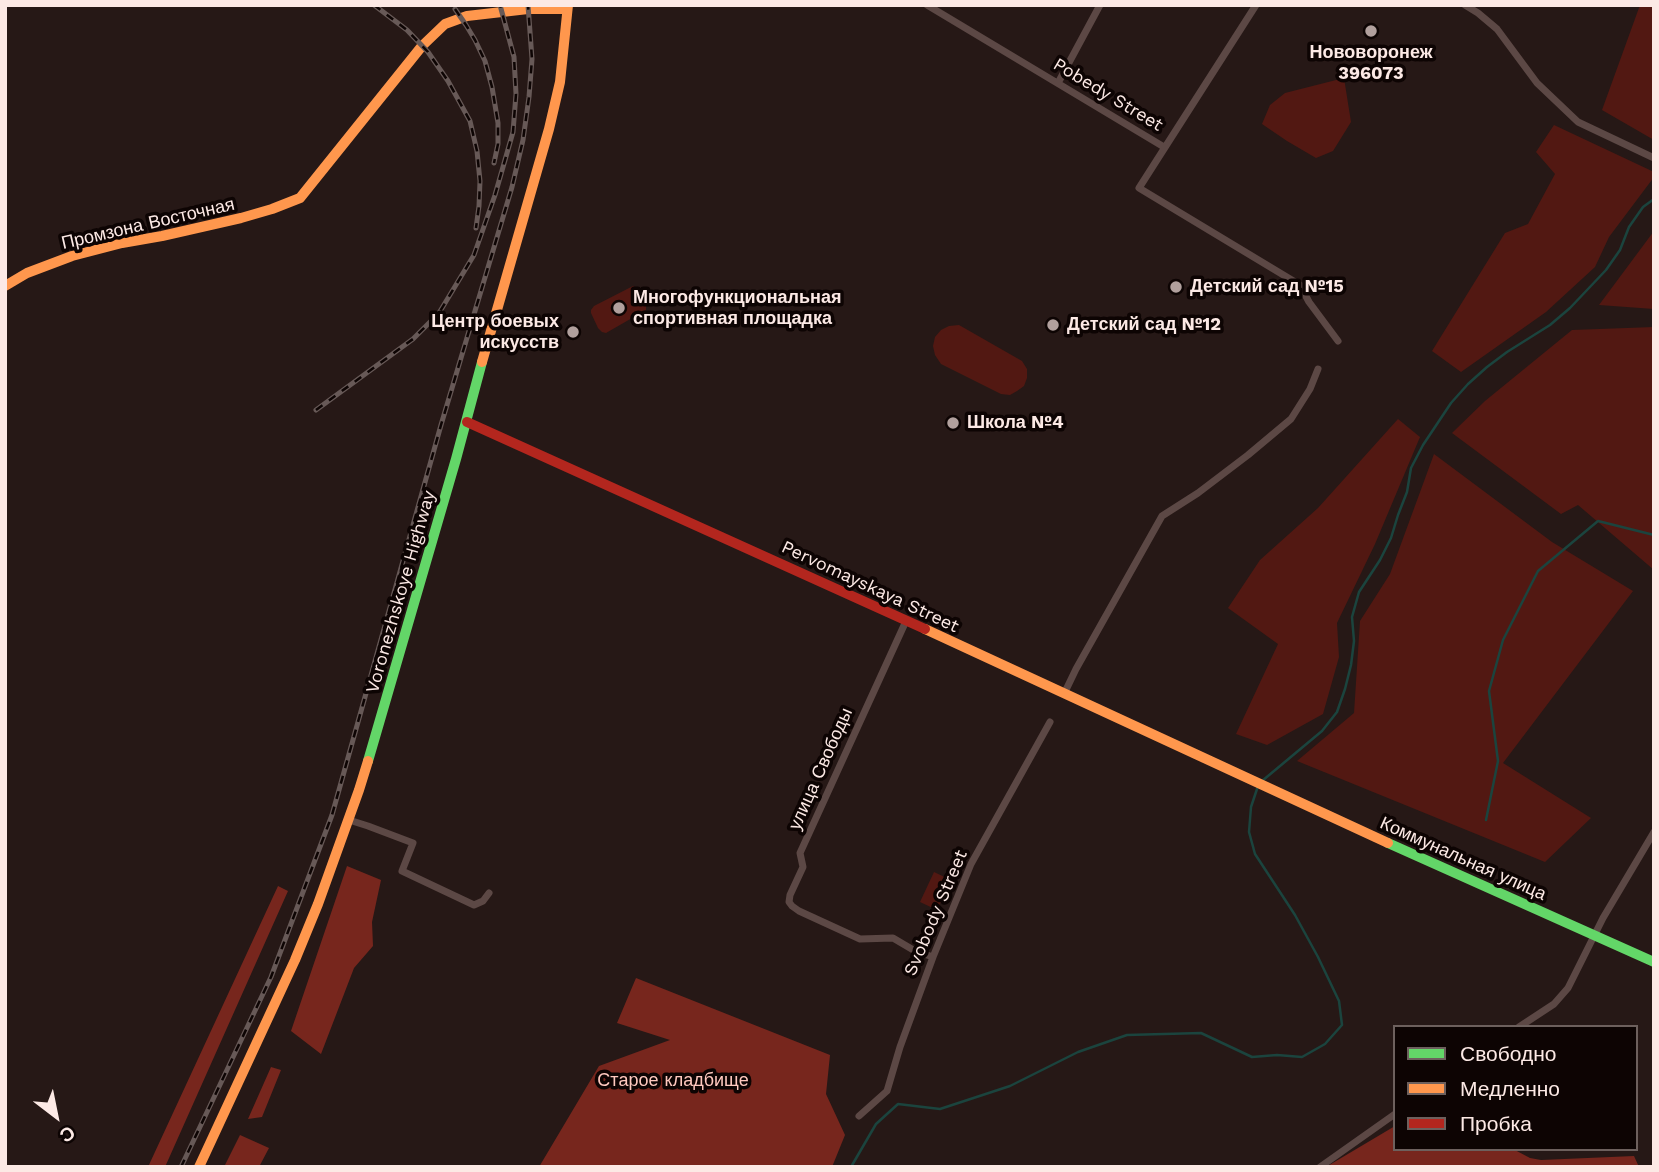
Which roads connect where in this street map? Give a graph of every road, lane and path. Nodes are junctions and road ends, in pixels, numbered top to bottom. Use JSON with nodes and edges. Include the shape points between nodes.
{"nodes":[{"id":1,"x":927,"y":5,"type":"edge"},
{"id":2,"x":1100,"y":5,"type":"edge"},
{"id":3,"x":1256,"y":5,"type":"edge"},
{"id":4,"x":1465,"y":5,"type":"edge"},
{"id":5,"x":567,"y":7,"type":"edge"},
{"id":6,"x":1058,"y":83,"type":"junction"},
{"id":7,"x":1164,"y":147,"type":"junction"},
{"id":8,"x":1654,"y":158,"type":"edge"},
{"id":9,"x":5,"y":286,"type":"edge"},
{"id":10,"x":1338,"y":341,"type":"dead end"},
{"id":11,"x":1318,"y":369,"type":"dead end"},
{"id":12,"x":467,"y":422,"type":"junction"},
{"id":13,"x":906,"y":621,"type":"junction"},
{"id":14,"x":1064,"y":694,"type":"junction"},
{"id":15,"x":1050,"y":722,"type":"dead end"},
{"id":16,"x":1260,"y":783,"type":"joint"},
{"id":17,"x":349,"y":820,"type":"junction"},
{"id":18,"x":1654,"y":832,"type":"edge"},
{"id":19,"x":489,"y":893,"type":"dead end"},
{"id":20,"x":1594,"y":935,"type":"junction"},
{"id":21,"x":933,"y":957,"type":"junction"},
{"id":22,"x":1654,"y":962,"type":"edge"},
{"id":23,"x":1522,"y":1025,"type":"edge"},
{"id":24,"x":1393,"y":1115,"type":"edge"},
{"id":25,"x":859,"y":1116,"type":"dead end"},
{"id":26,"x":199,"y":1167,"type":"edge"},
{"id":27,"x":1320,"y":1167,"type":"edge"}],
"edges":[{"from":1,"to":6,"type":"street","name":"Pobedy Street"},
{"from":2,"to":6,"type":"street"},
{"from":3,"to":7,"type":"street","name":"Pobedy Street"},
{"from":4,"to":8,"type":"street","via":[[1497,29],[1537,83],[1578,122]]},
{"from":5,"to":9,"type":"street","name":"Промзона Восточная","via":[[484,13],[445,24],[422,46],[300,198],[241,218],[72,256]]},
{"from":5,"to":12,"type":"street","name":"Voronezhskoye Highway","via":[[556,102]]},
{"from":6,"to":7,"type":"street","name":"Pobedy Street"},
{"from":7,"to":10,"type":"street","via":[[1139,188],[1300,285]]},
{"from":11,"to":14,"type":"street","via":[[1291,419],[1162,516]]},
{"from":12,"to":13,"type":"street","name":"Pervomayskaya Street"},
{"from":12,"to":17,"type":"street","name":"Voronezhskoye Highway"},
{"from":13,"to":14,"type":"street","name":"Pervomayskaya Street"},
{"from":13,"to":21,"type":"street","name":"улица Свободы","via":[[800,853],[803,867],[789,902],[860,939],[894,939]]},
{"from":14,"to":16,"type":"street","name":"Pervomayskaya Street"},
{"from":15,"to":21,"type":"street","name":"Svobody Street","via":[[971,864]]},
{"from":16,"to":20,"type":"street","name":"Коммунальная улица"},
{"from":17,"to":19,"type":"street","via":[[413,843],[402,871],[474,905]]},
{"from":17,"to":26,"type":"street","name":"Voronezhskoye Highway","via":[[295,960]]},
{"from":18,"to":20,"type":"street"},
{"from":20,"to":22,"type":"street","name":"Коммунальная улица"},
{"from":20,"to":23,"type":"street","via":[[1561,997]]},
{"from":21,"to":25,"type":"street","name":"Svobody Street","via":[[887,1091]]},
{"from":24,"to":27,"type":"street"}]}
